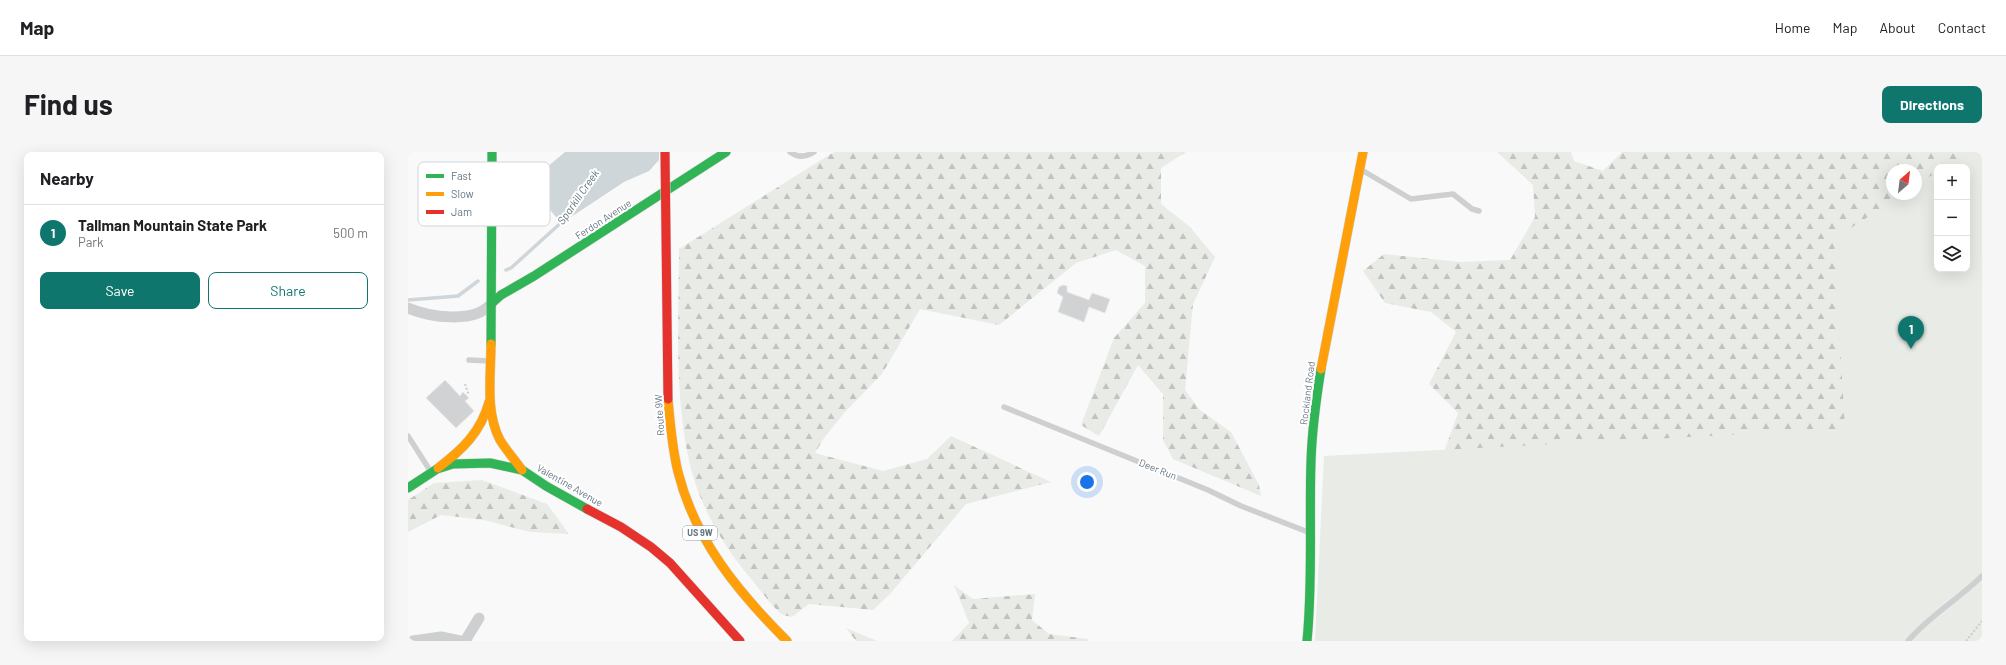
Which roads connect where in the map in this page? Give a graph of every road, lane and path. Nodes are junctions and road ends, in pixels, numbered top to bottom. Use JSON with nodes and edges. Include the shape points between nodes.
{"nodes":[{"id":1,"x":492,"y":152,"type":"edge"},
{"id":2,"x":665,"y":152,"type":"edge"},
{"id":3,"x":726,"y":152,"type":"edge"},
{"id":4,"x":790,"y":152,"type":"edge"},
{"id":5,"x":814,"y":152,"type":"edge"},
{"id":6,"x":1363,"y":152,"type":"edge"},
{"id":7,"x":492,"y":162,"type":"edge"},
{"id":8,"x":1360,"y":169,"type":"junction"},
{"id":9,"x":1478,"y":211,"type":"dead end"},
{"id":10,"x":491,"y":226,"type":"edge"},
{"id":11,"x":490,"y":304,"type":"junction"},
{"id":12,"x":408,"y":308,"type":"edge"},
{"id":13,"x":468,"y":360,"type":"dead end"},
{"id":14,"x":491,"y":362,"type":"junction"},
{"id":15,"x":465,"y":384,"type":"dead end"},
{"id":16,"x":491,"y":391,"type":"junction"},
{"id":17,"x":466,"y":395,"type":"dead end"},
{"id":18,"x":1004,"y":408,"type":"dead end"},
{"id":19,"x":408,"y":436,"type":"edge"},
{"id":20,"x":522,"y":470,"type":"junction"},
{"id":21,"x":432,"y":472,"type":"junction"},
{"id":22,"x":408,"y":488,"type":"edge"},
{"id":23,"x":1311,"y":533,"type":"junction"},
{"id":24,"x":1982,"y":576,"type":"edge"},
{"id":25,"x":479,"y":618,"type":"dead end"},
{"id":26,"x":1982,"y":621,"type":"edge"},
{"id":27,"x":412,"y":641,"type":"edge"},
{"id":28,"x":460,"y":641,"type":"edge"},
{"id":29,"x":465,"y":641,"type":"edge"},
{"id":30,"x":740,"y":641,"type":"edge"},
{"id":31,"x":787,"y":641,"type":"edge"},
{"id":32,"x":1307,"y":641,"type":"edge"},
{"id":33,"x":1908,"y":641,"type":"edge"},
{"id":34,"x":1966,"y":641,"type":"edge"}],
"edges":[{"from":1,"to":7,"type":"main road","name":"Valentine Avenue"},
{"from":2,"to":31,"type":"main road","name":"Route 9W","number":"US 9W","bridge":true,"via":[[668,399],[675,465],[695,525],[708,548],[732,582]]},
{"from":3,"to":11,"type":"main road","name":"Ferdon Avenue"},
{"from":4,"to":5,"type":"lane","via":[[796,156],[808,156]]},
{"from":6,"to":8,"type":"main road","name":"Rockland Road"},
{"from":8,"to":9,"type":"lane","via":[[1411,199],[1453,194]]},
{"from":8,"to":23,"type":"main road","name":"Rockland Road","via":[[1315,406],[1311,460]]},
{"from":10,"to":11,"type":"main road","name":"Valentine Avenue"},
{"from":11,"to":12,"type":"street","via":[[479,313],[468,315],[434,315]]},
{"from":11,"to":14,"type":"main road","name":"Valentine Avenue"},
{"from":13,"to":14,"type":"lane"},
{"from":14,"to":16,"type":"main road","name":"Valentine Avenue"},
{"from":15,"to":17,"type":"path","via":[[468,393]]},
{"from":16,"to":20,"type":"main road","name":"Valentine Avenue","via":[[492,411],[498,432],[507,451]]},
{"from":16,"to":21,"type":"main road","via":[[485,418],[476,433],[458,452]]},
{"from":18,"to":23,"type":"lane","name":"Deer Run"},
{"from":19,"to":21,"type":"lane"},
{"from":20,"to":21,"type":"main road","via":[[503,465],[472,463],[447,465]]},
{"from":20,"to":30,"type":"main road","name":"Valentine Avenue","via":[[546,486],[626,529],[651,547],[674,568]]},
{"from":21,"to":22,"type":"main road"},
{"from":23,"to":32,"type":"main road","name":"Rockland Road"},
{"from":24,"to":33,"type":"lane"},
{"from":25,"to":29,"type":"street"},
{"from":26,"to":34,"type":"path"},
{"from":27,"to":28,"type":"street","via":[[441,636]]}]}
